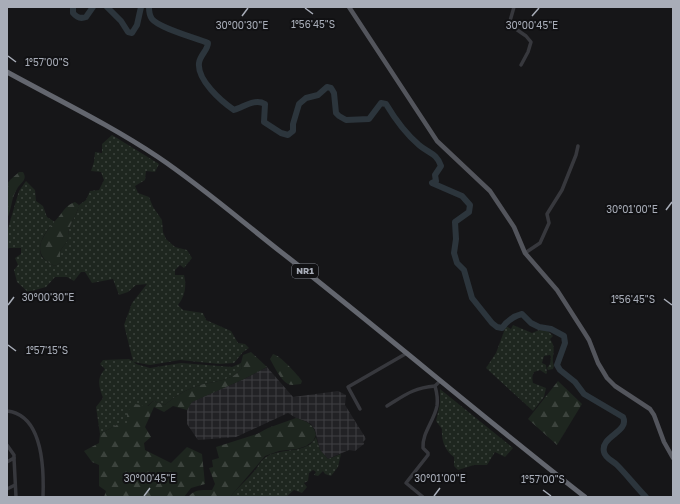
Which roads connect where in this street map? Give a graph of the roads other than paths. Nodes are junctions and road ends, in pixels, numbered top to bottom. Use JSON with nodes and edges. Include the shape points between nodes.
{"nodes":[{"id":1,"x":349,"y":7,"type":"edge"},
{"id":2,"x":514,"y":7,"type":"edge"},
{"id":3,"x":521,"y":65,"type":"dead end"},
{"id":4,"x":7,"y":72,"type":"edge"},
{"id":5,"x":578,"y":146,"type":"dead end"},
{"id":6,"x":525,"y":253,"type":"junction"},
{"id":7,"x":407,"y":353,"type":"junction"},
{"id":8,"x":440,"y":381,"type":"junction"},
{"id":9,"x":435,"y":386,"type":"junction"},
{"id":10,"x":387,"y":406,"type":"dead end"},
{"id":11,"x":360,"y":409,"type":"dead end"},
{"id":12,"x":7,"y":411,"type":"edge"},
{"id":13,"x":7,"y":445,"type":"edge"},
{"id":14,"x":14,"y":458,"type":"junction"},
{"id":15,"x":673,"y":458,"type":"edge"},
{"id":16,"x":7,"y":462,"type":"edge"},
{"id":17,"x":15,"y":485,"type":"junction"},
{"id":18,"x":7,"y":489,"type":"edge"},
{"id":19,"x":16,"y":497,"type":"edge"},
{"id":20,"x":43,"y":497,"type":"edge"},
{"id":21,"x":423,"y":497,"type":"edge"},
{"id":22,"x":585,"y":497,"type":"edge"}],
"edges":[{"from":1,"to":6,"type":"main road","via":[[437,141],[490,191],[514,227]]},
{"from":2,"to":3,"type":"street","via":[[510,25],[530,42]]},
{"from":4,"to":7,"type":"highway","number":"NR1","via":[[92,117],[159,158],[217,201]]},
{"from":5,"to":6,"type":"street","via":[[562,190],[547,214],[549,223],[540,243]]},
{"from":6,"to":15,"type":"main road","via":[[557,290],[589,340],[607,378],[650,409]]},
{"from":7,"to":8,"type":"highway","number":"NR1"},
{"from":7,"to":11,"type":"street","via":[[348,387]]},
{"from":8,"to":9,"type":"street"},
{"from":8,"to":22,"type":"highway","number":"NR1"},
{"from":9,"to":10,"type":"street","via":[[412,391]]},
{"from":9,"to":21,"type":"street","via":[[436,406],[423,445],[428,455],[406,483]]},
{"from":12,"to":20,"type":"street","via":[[14,412],[26,420],[36,435],[42,459]]},
{"from":13,"to":14,"type":"street"},
{"from":14,"to":16,"type":"street"},
{"from":14,"to":17,"type":"street"},
{"from":17,"to":18,"type":"street"},
{"from":17,"to":19,"type":"street"}]}
